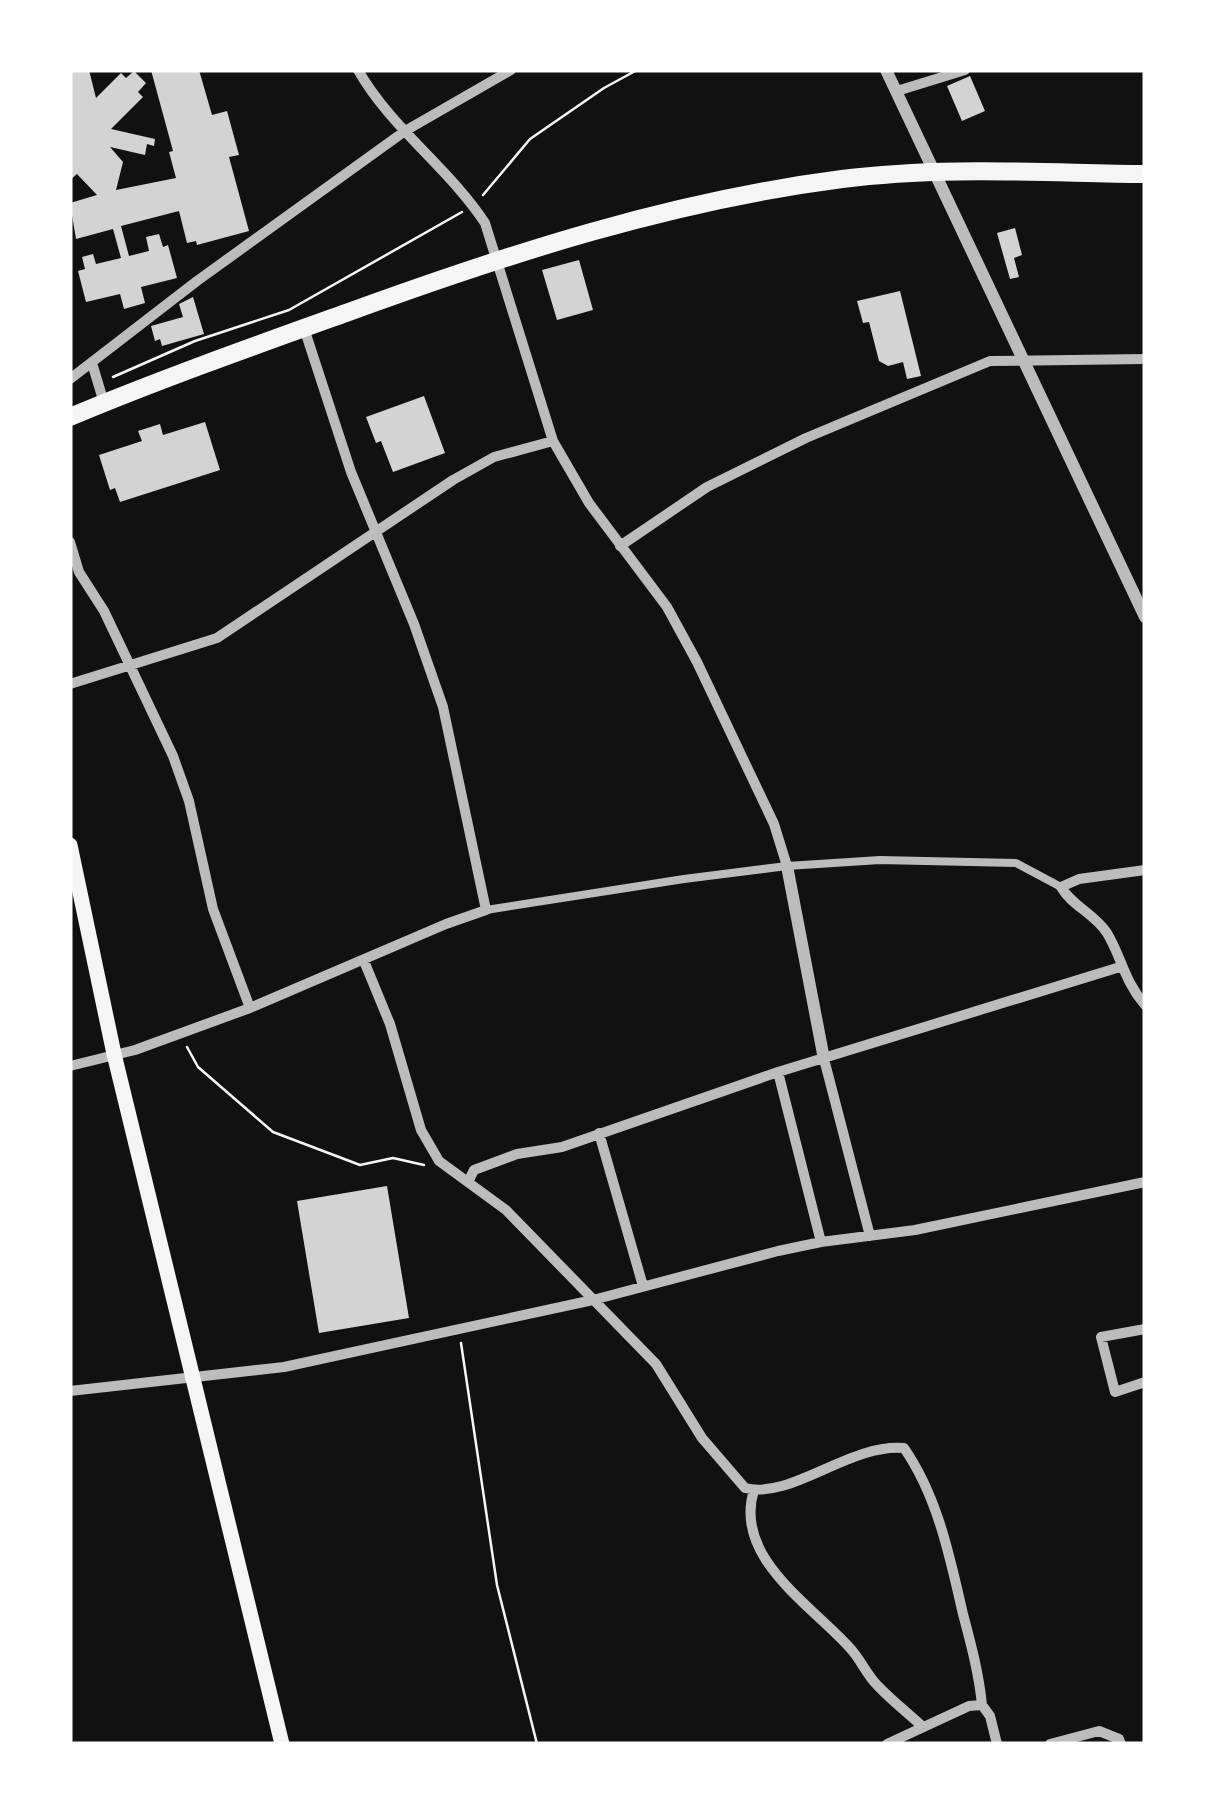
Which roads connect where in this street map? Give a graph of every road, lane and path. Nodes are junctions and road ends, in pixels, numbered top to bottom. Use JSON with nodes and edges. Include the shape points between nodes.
{"nodes":[{"id":1,"x":358,"y":70,"type":"edge"},
{"id":2,"x":511,"y":70,"type":"edge"},
{"id":3,"x":637,"y":70,"type":"edge"},
{"id":4,"x":886,"y":70,"type":"edge"},
{"id":5,"x":965,"y":70,"type":"edge"},
{"id":6,"x":896,"y":91,"type":"junction"},
{"id":7,"x":406,"y":131,"type":"junction"},
{"id":8,"x":935,"y":171,"type":"junction"},
{"id":9,"x":1145,"y":174,"type":"edge"},
{"id":10,"x":473,"y":206,"type":"junction"},
{"id":11,"x":497,"y":258,"type":"junction"},
{"id":12,"x":304,"y":328,"type":"junction"},
{"id":13,"x":1145,"y":358,"type":"edge"},
{"id":14,"x":1022,"y":360,"type":"junction"},
{"id":15,"x":92,"y":363,"type":"junction"},
{"id":16,"x":70,"y":379,"type":"edge"},
{"id":17,"x":97,"y":382,"type":"junction"},
{"id":18,"x":104,"y":403,"type":"junction"},
{"id":19,"x":73,"y":415,"type":"edge"},
{"id":20,"x":553,"y":441,"type":"junction"},
{"id":21,"x":376,"y":534,"type":"junction"},
{"id":22,"x":70,"y":542,"type":"edge"},
{"id":23,"x":620,"y":546,"type":"junction"},
{"id":24,"x":1145,"y":617,"type":"edge"},
{"id":25,"x":129,"y":667,"type":"junction"},
{"id":26,"x":70,"y":684,"type":"edge"},
{"id":27,"x":70,"y":844,"type":"edge"},
{"id":28,"x":787,"y":866,"type":"junction"},
{"id":29,"x":1145,"y":870,"type":"edge"},
{"id":30,"x":1061,"y":887,"type":"junction"},
{"id":31,"x":486,"y":910,"type":"junction"},
{"id":32,"x":364,"y":961,"type":"junction"},
{"id":33,"x":1120,"y":967,"type":"junction"},
{"id":34,"x":1145,"y":1005,"type":"edge"},
{"id":35,"x":250,"y":1008,"type":"junction"},
{"id":36,"x":181,"y":1033,"type":"junction"},
{"id":37,"x":114,"y":1054,"type":"junction"},
{"id":38,"x":824,"y":1059,"type":"junction"},
{"id":39,"x":70,"y":1066,"type":"edge"},
{"id":40,"x":778,"y":1072,"type":"junction"},
{"id":41,"x":599,"y":1133,"type":"junction"},
{"id":42,"x":440,"y":1162,"type":"junction"},
{"id":43,"x":468,"y":1180,"type":"junction"},
{"id":44,"x":1145,"y":1182,"type":"edge"},
{"id":45,"x":870,"y":1236,"type":"junction"},
{"id":46,"x":821,"y":1242,"type":"junction"},
{"id":47,"x":642,"y":1286,"type":"junction"},
{"id":48,"x":593,"y":1300,"type":"junction"},
{"id":49,"x":459,"y":1328,"type":"junction"},
{"id":50,"x":1145,"y":1329,"type":"edge"},
{"id":51,"x":192,"y":1380,"type":"junction"},
{"id":52,"x":1145,"y":1382,"type":"edge"},
{"id":53,"x":70,"y":1391,"type":"edge"},
{"id":54,"x":754,"y":1490,"type":"junction"},
{"id":55,"x":982,"y":1705,"type":"junction"},
{"id":56,"x":923,"y":1727,"type":"junction"},
{"id":57,"x":282,"y":1744,"type":"edge"},
{"id":58,"x":537,"y":1744,"type":"edge"},
{"id":59,"x":887,"y":1744,"type":"edge"},
{"id":60,"x":998,"y":1744,"type":"edge"},
{"id":61,"x":1050,"y":1744,"type":"edge"},
{"id":62,"x":1121,"y":1744,"type":"edge"}],
"edges":[{"from":1,"to":7,"type":"street"},
{"from":2,"to":7,"type":"street"},
{"from":3,"to":10,"type":"path","via":[[530,139]]},
{"from":4,"to":6,"type":"street"},
{"from":5,"to":6,"type":"street"},
{"from":6,"to":8,"type":"street"},
{"from":7,"to":10,"type":"street"},
{"from":7,"to":15,"type":"street"},
{"from":8,"to":9,"type":"highway"},
{"from":8,"to":11,"type":"highway","via":[[714,201]]},
{"from":8,"to":14,"type":"street"},
{"from":10,"to":11,"type":"street"},
{"from":10,"to":17,"type":"path","via":[[289,310]]},
{"from":11,"to":12,"type":"highway"},
{"from":11,"to":20,"type":"street"},
{"from":12,"to":18,"type":"highway"},
{"from":12,"to":21,"type":"street"},
{"from":13,"to":14,"type":"street"},
{"from":14,"to":23,"type":"street","via":[[990,361],[806,438],[707,487]]},
{"from":14,"to":24,"type":"street"},
{"from":15,"to":16,"type":"street"},
{"from":15,"to":17,"type":"street"},
{"from":17,"to":18,"type":"street"},
{"from":18,"to":19,"type":"highway"},
{"from":20,"to":21,"type":"street","via":[[494,458]]},
{"from":20,"to":23,"type":"street"},
{"from":21,"to":25,"type":"street","via":[[217,638]]},
{"from":21,"to":31,"type":"street","via":[[443,706]]},
{"from":22,"to":25,"type":"street","via":[[78,572]]},
{"from":23,"to":28,"type":"street","via":[[698,662]]},
{"from":25,"to":26,"type":"street"},
{"from":25,"to":35,"type":"street","via":[[174,756],[213,908]]},
{"from":27,"to":37,"type":"main road"},
{"from":28,"to":30,"type":"street","via":[[1016,862]]},
{"from":28,"to":31,"type":"street"},
{"from":28,"to":38,"type":"street"},
{"from":29,"to":30,"type":"street"},
{"from":30,"to":33,"type":"street","via":[[1106,930]]},
{"from":31,"to":32,"type":"street"},
{"from":32,"to":35,"type":"street"},
{"from":32,"to":42,"type":"street","via":[[421,1130]]},
{"from":33,"to":34,"type":"street"},
{"from":33,"to":38,"type":"street"},
{"from":35,"to":36,"type":"street"},
{"from":36,"to":37,"type":"street"},
{"from":36,"to":42,"type":"path","via":[[198,1067],[273,1132],[360,1166],[380,1159]]},
{"from":37,"to":39,"type":"street"},
{"from":37,"to":51,"type":"main road"},
{"from":38,"to":40,"type":"street"},
{"from":38,"to":45,"type":"street"},
{"from":40,"to":41,"type":"street"},
{"from":40,"to":46,"type":"street"},
{"from":41,"to":43,"type":"street","via":[[517,1154],[474,1170]]},
{"from":41,"to":47,"type":"street"},
{"from":42,"to":43,"type":"street"},
{"from":43,"to":48,"type":"street"},
{"from":44,"to":45,"type":"street"},
{"from":45,"to":46,"type":"street"},
{"from":46,"to":47,"type":"street"},
{"from":47,"to":48,"type":"street"},
{"from":48,"to":49,"type":"street"},
{"from":48,"to":54,"type":"street","via":[[656,1364],[702,1438],[744,1488]]},
{"from":49,"to":51,"type":"street"},
{"from":49,"to":58,"type":"path","via":[[497,1585]]},
{"from":50,"to":52,"type":"street","via":[[1101,1336],[1115,1392]]},
{"from":51,"to":53,"type":"street"},
{"from":51,"to":57,"type":"main road"},
{"from":54,"to":55,"type":"street","via":[[849,1458],[904,1448],[933,1504]]},
{"from":54,"to":56,"type":"street","via":[[748,1510],[757,1546],[778,1576]]},
{"from":55,"to":56,"type":"street"},
{"from":55,"to":60,"type":"street"},
{"from":56,"to":59,"type":"street"},
{"from":61,"to":62,"type":"street","via":[[1099,1730]]}]}
